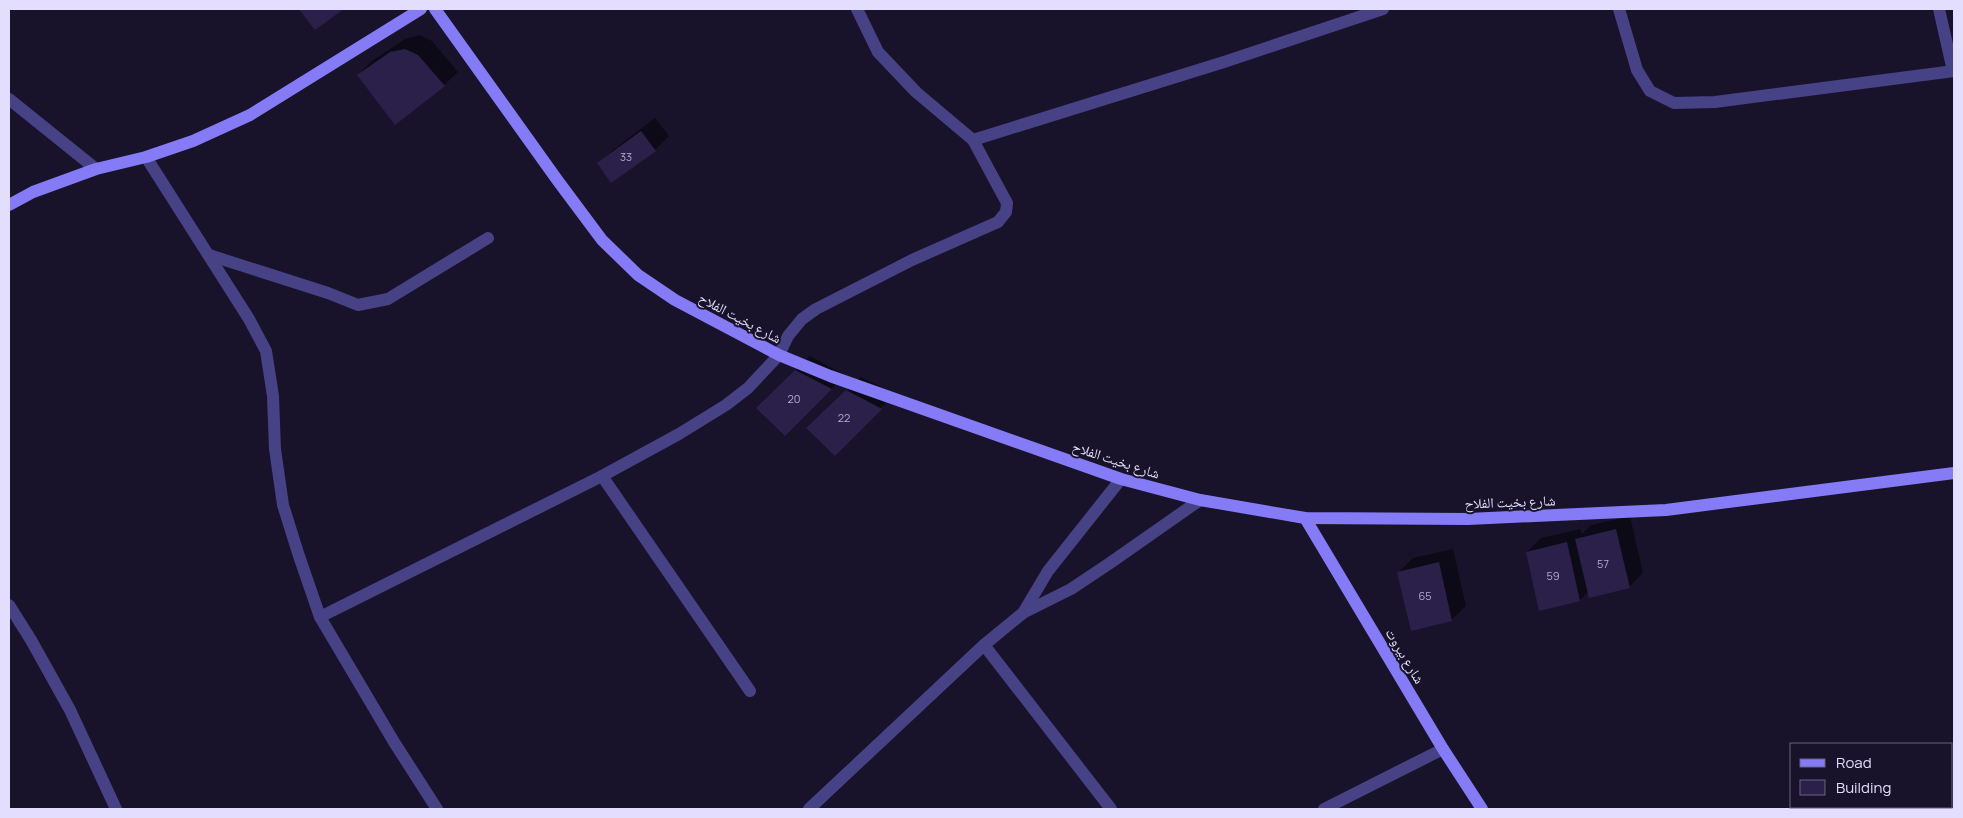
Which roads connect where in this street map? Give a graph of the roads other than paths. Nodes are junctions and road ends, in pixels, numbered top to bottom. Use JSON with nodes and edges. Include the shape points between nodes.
{"nodes":[{"id":1,"x":421,"y":9,"type":"edge"},
{"id":2,"x":435,"y":9,"type":"edge"},
{"id":3,"x":857,"y":9,"type":"edge"},
{"id":4,"x":1383,"y":9,"type":"edge"},
{"id":5,"x":1620,"y":9,"type":"edge"},
{"id":6,"x":1939,"y":9,"type":"edge"},
{"id":7,"x":1954,"y":71,"type":"edge"},
{"id":8,"x":9,"y":99,"type":"edge"},
{"id":9,"x":973,"y":140,"type":"junction"},
{"id":10,"x":146,"y":157,"type":"junction"},
{"id":11,"x":96,"y":169,"type":"junction"},
{"id":12,"x":9,"y":205,"type":"edge"},
{"id":13,"x":488,"y":238,"type":"dead end"},
{"id":14,"x":208,"y":255,"type":"junction"},
{"id":15,"x":779,"y":355,"type":"junction"},
{"id":16,"x":1954,"y":473,"type":"edge"},
{"id":17,"x":602,"y":476,"type":"junction"},
{"id":18,"x":1121,"y":479,"type":"junction"},
{"id":19,"x":1200,"y":500,"type":"junction"},
{"id":20,"x":1305,"y":518,"type":"junction"},
{"id":21,"x":9,"y":605,"type":"edge"},
{"id":22,"x":1023,"y":613,"type":"junction"},
{"id":23,"x":320,"y":617,"type":"junction"},
{"id":24,"x":984,"y":645,"type":"junction"},
{"id":25,"x":750,"y":691,"type":"dead end"},
{"id":26,"x":1443,"y":749,"type":"junction"},
{"id":27,"x":116,"y":809,"type":"edge"},
{"id":28,"x":436,"y":809,"type":"edge"},
{"id":29,"x":810,"y":809,"type":"edge"},
{"id":30,"x":1111,"y":809,"type":"edge"},
{"id":31,"x":1324,"y":809,"type":"edge"},
{"id":32,"x":1482,"y":809,"type":"edge"}],
"edges":[{"from":1,"to":10,"type":"street","via":[[250,115],[193,141]]},
{"from":2,"to":15,"type":"street","name":"شارع بخيت الفلاح","via":[[602,240],[638,275],[675,300]]},
{"from":3,"to":9,"type":"street","via":[[878,52],[916,92]]},
{"from":4,"to":9,"type":"street"},
{"from":5,"to":7,"type":"street","via":[[1637,70],[1650,91],[1674,103],[1715,102]]},
{"from":6,"to":7,"type":"street"},
{"from":8,"to":11,"type":"street"},
{"from":9,"to":15,"type":"street","via":[[1006,203],[1006,212],[998,222],[912,260],[816,309],[802,319],[788,336]]},
{"from":10,"to":11,"type":"street"},
{"from":10,"to":14,"type":"street"},
{"from":11,"to":12,"type":"street","via":[[33,192]]},
{"from":13,"to":14,"type":"street","via":[[388,299],[358,305]]},
{"from":14,"to":23,"type":"street","via":[[266,351],[283,505]]},
{"from":15,"to":17,"type":"street","via":[[748,388],[726,405]]},
{"from":15,"to":18,"type":"street","name":"شارع بخيت الفلاح"},
{"from":16,"to":20,"type":"street","name":"شارع بخيت الفلاح","via":[[1666,510],[1468,519]]},
{"from":17,"to":23,"type":"street"},
{"from":17,"to":25,"type":"street"},
{"from":18,"to":19,"type":"street","name":"شارع بخيت الفلاح"},
{"from":18,"to":22,"type":"street","via":[[1048,571]]},
{"from":19,"to":20,"type":"street","name":"شارع بخيت الفلاح"},
{"from":19,"to":22,"type":"street","via":[[1070,589]]},
{"from":20,"to":26,"type":"street","name":"شارع بيروت"},
{"from":21,"to":27,"type":"street","via":[[70,710]]},
{"from":22,"to":24,"type":"street"},
{"from":23,"to":28,"type":"street"},
{"from":24,"to":29,"type":"street"},
{"from":24,"to":30,"type":"street"},
{"from":26,"to":31,"type":"street"},
{"from":26,"to":32,"type":"street","name":"شارع بيروت"}]}
